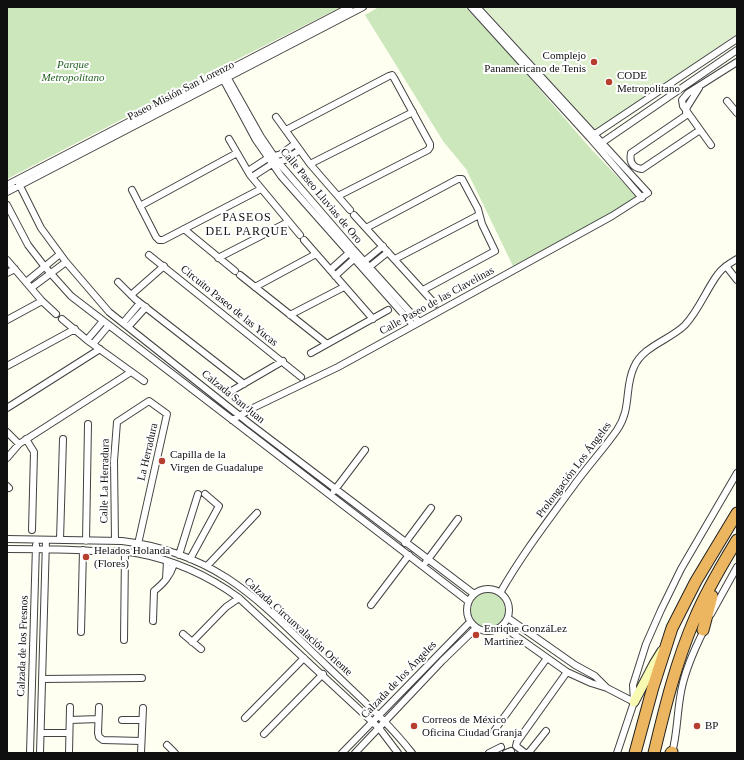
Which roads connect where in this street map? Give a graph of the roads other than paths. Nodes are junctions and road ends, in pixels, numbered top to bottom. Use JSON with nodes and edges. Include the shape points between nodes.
{"nodes":[{"id":1,"x":350,"y":7,"type":"edge"},
{"id":2,"x":363,"y":7,"type":"edge"},
{"id":3,"x":471,"y":7,"type":"edge"},
{"id":4,"x":477,"y":7,"type":"edge"},
{"id":5,"x":737,"y":39,"type":"edge"},
{"id":6,"x":737,"y":50,"type":"edge"},
{"id":7,"x":737,"y":62,"type":"edge"},
{"id":8,"x":224,"y":76,"type":"junction"},
{"id":9,"x":677,"y":79,"type":"junction"},
{"id":10,"x":682,"y":87,"type":"junction"},
{"id":11,"x":727,"y":101,"type":"dead end"},
{"id":12,"x":413,"y":112,"type":"junction"},
{"id":13,"x":737,"y":112,"type":"edge"},
{"id":14,"x":687,"y":113,"type":"junction"},
{"id":15,"x":276,"y":117,"type":"dead end"},
{"id":16,"x":286,"y":130,"type":"junction"},
{"id":17,"x":700,"y":130,"type":"junction"},
{"id":18,"x":592,"y":136,"type":"junction"},
{"id":19,"x":229,"y":139,"type":"dead end"},
{"id":20,"x":295,"y":144,"type":"junction"},
{"id":21,"x":600,"y":144,"type":"junction"},
{"id":22,"x":711,"y":145,"type":"dead end"},
{"id":23,"x":300,"y":150,"type":"junction"},
{"id":24,"x":237,"y":153,"type":"junction"},
{"id":25,"x":273,"y":160,"type":"junction"},
{"id":26,"x":310,"y":164,"type":"junction"},
{"id":27,"x":248,"y":171,"type":"junction"},
{"id":28,"x":252,"y":177,"type":"junction"},
{"id":29,"x":18,"y":183,"type":"junction"},
{"id":30,"x":7,"y":185,"type":"edge"},
{"id":31,"x":260,"y":189,"type":"junction"},
{"id":32,"x":132,"y":190,"type":"dead end"},
{"id":33,"x":7,"y":192,"type":"edge"},
{"id":34,"x":338,"y":196,"type":"junction"},
{"id":35,"x":642,"y":198,"type":"junction"},
{"id":36,"x":7,"y":205,"type":"edge"},
{"id":37,"x":140,"y":206,"type":"junction"},
{"id":38,"x":479,"y":215,"type":"junction"},
{"id":39,"x":288,"y":222,"type":"junction"},
{"id":40,"x":366,"y":228,"type":"junction"},
{"id":41,"x":184,"y":229,"type":"junction"},
{"id":42,"x":383,"y":246,"type":"junction"},
{"id":43,"x":351,"y":251,"type":"junction"},
{"id":44,"x":388,"y":252,"type":"junction"},
{"id":45,"x":60,"y":254,"type":"junction"},
{"id":46,"x":316,"y":254,"type":"junction"},
{"id":47,"x":149,"y":255,"type":"dead end"},
{"id":48,"x":356,"y":257,"type":"junction"},
{"id":49,"x":218,"y":258,"type":"junction"},
{"id":50,"x":395,"y":259,"type":"junction"},
{"id":51,"x":737,"y":259,"type":"edge"},
{"id":52,"x":7,"y":260,"type":"edge"},
{"id":53,"x":66,"y":262,"type":"junction"},
{"id":54,"x":362,"y":263,"type":"junction"},
{"id":55,"x":164,"y":266,"type":"junction"},
{"id":56,"x":726,"y":266,"type":"junction"},
{"id":57,"x":45,"y":267,"type":"junction"},
{"id":58,"x":15,"y":269,"type":"junction"},
{"id":59,"x":367,"y":269,"type":"junction"},
{"id":60,"x":330,"y":270,"type":"junction"},
{"id":61,"x":7,"y":273,"type":"edge"},
{"id":62,"x":51,"y":274,"type":"junction"},
{"id":63,"x":335,"y":276,"type":"junction"},
{"id":64,"x":737,"y":280,"type":"edge"},
{"id":65,"x":26,"y":282,"type":"junction"},
{"id":66,"x":118,"y":282,"type":"dead end"},
{"id":67,"x":255,"y":287,"type":"junction"},
{"id":68,"x":344,"y":287,"type":"junction"},
{"id":69,"x":31,"y":288,"type":"junction"},
{"id":70,"x":423,"y":290,"type":"junction"},
{"id":71,"x":130,"y":295,"type":"junction"},
{"id":72,"x":42,"y":301,"type":"junction"},
{"id":73,"x":140,"y":303,"type":"junction"},
{"id":74,"x":435,"y":304,"type":"dead end"},
{"id":75,"x":102,"y":305,"type":"junction"},
{"id":76,"x":146,"y":307,"type":"junction"},
{"id":77,"x":388,"y":310,"type":"dead end"},
{"id":78,"x":56,"y":314,"type":"dead end"},
{"id":79,"x":94,"y":314,"type":"junction"},
{"id":80,"x":290,"y":315,"type":"junction"},
{"id":81,"x":62,"y":319,"type":"dead end"},
{"id":82,"x":373,"y":319,"type":"junction"},
{"id":83,"x":7,"y":320,"type":"edge"},
{"id":84,"x":103,"y":320,"type":"junction"},
{"id":85,"x":416,"y":324,"type":"junction"},
{"id":86,"x":109,"y":325,"type":"junction"},
{"id":87,"x":126,"y":325,"type":"junction"},
{"id":88,"x":75,"y":329,"type":"junction"},
{"id":89,"x":87,"y":340,"type":"junction"},
{"id":90,"x":93,"y":344,"type":"junction"},
{"id":91,"x":328,"y":344,"type":"junction"},
{"id":92,"x":100,"y":349,"type":"junction"},
{"id":93,"x":311,"y":353,"type":"dead end"},
{"id":94,"x":165,"y":356,"type":"junction"},
{"id":95,"x":282,"y":361,"type":"junction"},
{"id":96,"x":159,"y":363,"type":"junction"},
{"id":97,"x":7,"y":366,"type":"edge"},
{"id":98,"x":131,"y":372,"type":"junction"},
{"id":99,"x":301,"y":377,"type":"dead end"},
{"id":100,"x":144,"y":381,"type":"dead end"},
{"id":101,"x":244,"y":384,"type":"junction"},
{"id":102,"x":228,"y":393,"type":"dead end"},
{"id":103,"x":7,"y":408,"type":"edge"},
{"id":104,"x":240,"y":415,"type":"junction"},
{"id":105,"x":232,"y":420,"type":"junction"},
{"id":106,"x":117,"y":422,"type":"joint"},
{"id":107,"x":88,"y":424,"type":"dead end"},
{"id":108,"x":7,"y":432,"type":"edge"},
{"id":109,"x":26,"y":439,"type":"junction"},
{"id":110,"x":63,"y":439,"type":"dead end"},
{"id":111,"x":20,"y":444,"type":"junction"},
{"id":112,"x":365,"y":450,"type":"dead end"},
{"id":113,"x":7,"y":458,"type":"edge"},
{"id":114,"x":737,"y":473,"type":"edge"},
{"id":115,"x":335,"y":489,"type":"junction"},
{"id":116,"x":198,"y":494,"type":"dead end"},
{"id":117,"x":205,"y":494,"type":"dead end"},
{"id":118,"x":331,"y":495,"type":"junction"},
{"id":119,"x":432,"y":508,"type":"dead end"},
{"id":120,"x":257,"y":513,"type":"dead end"},
{"id":121,"x":737,"y":513,"type":"edge"},
{"id":122,"x":458,"y":519,"type":"dead end"},
{"id":123,"x":32,"y":530,"type":"dead end"},
{"id":124,"x":7,"y":539,"type":"edge"},
{"id":125,"x":36,"y":540,"type":"junction"},
{"id":126,"x":46,"y":540,"type":"junction"},
{"id":127,"x":60,"y":540,"type":"junction"},
{"id":128,"x":737,"y":540,"type":"edge"},
{"id":129,"x":86,"y":541,"type":"junction"},
{"id":130,"x":115,"y":541,"type":"junction"},
{"id":131,"x":405,"y":542,"type":"junction"},
{"id":132,"x":137,"y":543,"type":"junction"},
{"id":133,"x":7,"y":549,"type":"edge"},
{"id":134,"x":36,"y":549,"type":"junction"},
{"id":135,"x":46,"y":550,"type":"junction"},
{"id":136,"x":83,"y":550,"type":"junction"},
{"id":137,"x":737,"y":550,"type":"edge"},
{"id":138,"x":125,"y":552,"type":"junction"},
{"id":139,"x":136,"y":553,"type":"junction"},
{"id":140,"x":179,"y":555,"type":"junction"},
{"id":141,"x":409,"y":555,"type":"junction"},
{"id":142,"x":190,"y":559,"type":"junction"},
{"id":143,"x":428,"y":560,"type":"junction"},
{"id":144,"x":167,"y":561,"type":"junction"},
{"id":145,"x":174,"y":564,"type":"junction"},
{"id":146,"x":207,"y":566,"type":"junction"},
{"id":147,"x":423,"y":566,"type":"junction"},
{"id":148,"x":737,"y":568,"type":"edge"},
{"id":149,"x":166,"y":581,"type":"junction"},
{"id":150,"x":500,"y":593,"type":"junction"},
{"id":151,"x":474,"y":594,"type":"junction"},
{"id":152,"x":237,"y":596,"type":"junction"},
{"id":153,"x":468,"y":601,"type":"junction"},
{"id":154,"x":371,"y":605,"type":"dead end"},
{"id":155,"x":276,"y":618,"type":"junction"},
{"id":156,"x":508,"y":618,"type":"junction"},
{"id":157,"x":153,"y":621,"type":"dead end"},
{"id":158,"x":470,"y":622,"type":"junction"},
{"id":159,"x":270,"y":625,"type":"junction"},
{"id":160,"x":502,"y":626,"type":"junction"},
{"id":161,"x":476,"y":628,"type":"junction"},
{"id":162,"x":703,"y":630,"type":"junction"},
{"id":163,"x":34,"y":632,"type":"junction"},
{"id":164,"x":81,"y":632,"type":"dead end"},
{"id":165,"x":43,"y":633,"type":"junction"},
{"id":166,"x":183,"y":634,"type":"dead end"},
{"id":167,"x":124,"y":640,"type":"dead end"},
{"id":168,"x":192,"y":642,"type":"junction"},
{"id":169,"x":667,"y":643,"type":"junction"},
{"id":170,"x":202,"y":649,"type":"dead end"},
{"id":171,"x":304,"y":658,"type":"junction"},
{"id":172,"x":547,"y":658,"type":"junction"},
{"id":173,"x":567,"y":672,"type":"junction"},
{"id":174,"x":323,"y":674,"type":"junction"},
{"id":175,"x":142,"y":678,"type":"dead end"},
{"id":176,"x":42,"y":679,"type":"junction"},
{"id":177,"x":607,"y":688,"type":"junction"},
{"id":178,"x":32,"y":691,"type":"junction"},
{"id":179,"x":42,"y":692,"type":"junction"},
{"id":180,"x":634,"y":702,"type":"junction"},
{"id":181,"x":70,"y":707,"type":"dead end"},
{"id":182,"x":99,"y":707,"type":"dead end"},
{"id":183,"x":143,"y":708,"type":"dead end"},
{"id":184,"x":379,"y":715,"type":"junction"},
{"id":185,"x":245,"y":718,"type":"dead end"},
{"id":186,"x":98,"y":719,"type":"junction"},
{"id":187,"x":70,"y":720,"type":"junction"},
{"id":188,"x":122,"y":720,"type":"dead end"},
{"id":189,"x":142,"y":720,"type":"junction"},
{"id":190,"x":372,"y":722,"type":"junction"},
{"id":191,"x":385,"y":722,"type":"junction"},
{"id":192,"x":379,"y":728,"type":"junction"},
{"id":193,"x":494,"y":731,"type":"dead end"},
{"id":194,"x":546,"y":731,"type":"dead end"},
{"id":195,"x":41,"y":733,"type":"junction"},
{"id":196,"x":70,"y":733,"type":"junction"},
{"id":197,"x":264,"y":734,"type":"dead end"},
{"id":198,"x":141,"y":741,"type":"junction"},
{"id":199,"x":167,"y":745,"type":"dead end"},
{"id":200,"x":501,"y":747,"type":"dead end"},
{"id":201,"x":30,"y":753,"type":"edge"},
{"id":202,"x":40,"y":753,"type":"edge"},
{"id":203,"x":69,"y":753,"type":"edge"},
{"id":204,"x":141,"y":753,"type":"edge"},
{"id":205,"x":176,"y":753,"type":"edge"},
{"id":206,"x":342,"y":753,"type":"edge"},
{"id":207,"x":355,"y":753,"type":"edge"},
{"id":208,"x":398,"y":753,"type":"edge"},
{"id":209,"x":412,"y":753,"type":"edge"},
{"id":210,"x":489,"y":753,"type":"edge"},
{"id":211,"x":526,"y":753,"type":"edge"},
{"id":212,"x":617,"y":753,"type":"edge"},
{"id":213,"x":635,"y":753,"type":"edge"},
{"id":214,"x":654,"y":753,"type":"edge"},
{"id":215,"x":672,"y":753,"type":"edge"}],
"edges":[{"from":1,"to":8,"type":"street","name":"Paseo Misión San Lorenzo"},
{"from":2,"to":8,"type":"street","name":"Paseo Misión San Lorenzo"},
{"from":3,"to":18,"type":"street"},
{"from":4,"to":18,"type":"street"},
{"from":5,"to":9,"type":"street"},
{"from":6,"to":10,"type":"street"},
{"from":7,"to":14,"type":"street","via":[[688,93],[682,100]]},
{"from":8,"to":25,"type":"street","name":"Calle Paseo Lluvias de Oro"},
{"from":8,"to":29,"type":"street","name":"Paseo Misión San Lorenzo"},
{"from":9,"to":10,"type":"street"},
{"from":9,"to":18,"type":"street"},
{"from":10,"to":21,"type":"street"},
{"from":11,"to":13,"type":"street"},
{"from":12,"to":16,"type":"street","via":[[392,75]]},
{"from":12,"to":26,"type":"street"},
{"from":12,"to":34,"type":"street","via":[[430,144],[428,150]]},
{"from":14,"to":17,"type":"street"},
{"from":14,"to":17,"type":"street","via":[[631,153],[632,165],[642,169]]},
{"from":15,"to":16,"type":"street"},
{"from":16,"to":20,"type":"street"},
{"from":17,"to":22,"type":"street"},
{"from":18,"to":21,"type":"street"},
{"from":19,"to":24,"type":"street"},
{"from":20,"to":23,"type":"street"},
{"from":20,"to":25,"type":"street"},
{"from":21,"to":35,"type":"street"},
{"from":21,"to":35,"type":"street","name":"Calle Paseo de las Clavelinas","via":[[648,193]]},
{"from":23,"to":25,"type":"street","via":[[285,160]]},
{"from":23,"to":26,"type":"street"},
{"from":24,"to":27,"type":"street"},
{"from":24,"to":37,"type":"street"},
{"from":25,"to":27,"type":"street"},
{"from":25,"to":28,"type":"street"},
{"from":25,"to":43,"type":"street","name":"Calle Paseo Lluvias de Oro","via":[[307,207]]},
{"from":26,"to":34,"type":"street"},
{"from":27,"to":28,"type":"street"},
{"from":28,"to":31,"type":"street"},
{"from":29,"to":30,"type":"street","name":"Paseo Misión San Lorenzo"},
{"from":29,"to":33,"type":"street","name":"Paseo Misión San Lorenzo"},
{"from":29,"to":45,"type":"street","name":"Calzada San Juan","via":[[41,228]]},
{"from":31,"to":39,"type":"street"},
{"from":31,"to":41,"type":"street"},
{"from":32,"to":37,"type":"street"},
{"from":34,"to":40,"type":"street"},
{"from":35,"to":85,"type":"street","name":"Calle Paseo de las Clavelinas"},
{"from":36,"to":57,"type":"street","name":"Calzada San Juan","via":[[22,235]]},
{"from":37,"to":41,"type":"street","via":[[159,240]]},
{"from":38,"to":40,"type":"street","via":[[464,183],[458,179]]},
{"from":38,"to":50,"type":"street"},
{"from":38,"to":70,"type":"street","via":[[495,251]]},
{"from":39,"to":46,"type":"street"},
{"from":39,"to":49,"type":"street"},
{"from":40,"to":42,"type":"street"},
{"from":41,"to":49,"type":"street"},
{"from":42,"to":44,"type":"street"},
{"from":42,"to":54,"type":"street"},
{"from":43,"to":48,"type":"street","name":"Calle Paseo Lluvias de Oro"},
{"from":43,"to":60,"type":"street"},
{"from":44,"to":50,"type":"street"},
{"from":44,"to":59,"type":"street"},
{"from":45,"to":53,"type":"street","name":"Calzada San Juan"},
{"from":45,"to":57,"type":"street"},
{"from":46,"to":60,"type":"street"},
{"from":46,"to":67,"type":"street"},
{"from":47,"to":55,"type":"street","name":"Circuito Paseo de las Yucas"},
{"from":48,"to":54,"type":"street","name":"Calle Paseo Lluvias de Oro"},
{"from":48,"to":63,"type":"street"},
{"from":49,"to":67,"type":"street"},
{"from":50,"to":70,"type":"street"},
{"from":51,"to":56,"type":"street","name":"Prolongación Los Ángeles"},
{"from":52,"to":58,"type":"street"},
{"from":53,"to":62,"type":"street"},
{"from":53,"to":75,"type":"street","name":"Calzada San Juan"},
{"from":54,"to":59,"type":"street","name":"Calle Paseo Lluvias de Oro"},
{"from":55,"to":71,"type":"street","name":"Circuito Paseo de las Yucas"},
{"from":55,"to":95,"type":"street","name":"Circuito Paseo de las Yucas"},
{"from":56,"to":64,"type":"street"},
{"from":56,"to":150,"type":"street","name":"Prolongación Los Ángeles","via":[[685,324],[645,352],[633,367],[627,407],[621,424],[512,572]]},
{"from":57,"to":62,"type":"street","name":"Calzada San Juan"},
{"from":57,"to":65,"type":"street"},
{"from":58,"to":61,"type":"street"},
{"from":58,"to":65,"type":"street"},
{"from":59,"to":85,"type":"street","name":"Calle Paseo Lluvias de Oro"},
{"from":60,"to":63,"type":"street"},
{"from":62,"to":69,"type":"street"},
{"from":62,"to":79,"type":"street","name":"Calzada San Juan","via":[[71,296]]},
{"from":63,"to":68,"type":"street"},
{"from":65,"to":69,"type":"street"},
{"from":66,"to":71,"type":"street"},
{"from":67,"to":80,"type":"street"},
{"from":68,"to":80,"type":"street"},
{"from":68,"to":82,"type":"street"},
{"from":69,"to":72,"type":"street"},
{"from":70,"to":74,"type":"street"},
{"from":71,"to":73,"type":"street"},
{"from":72,"to":78,"type":"street"},
{"from":72,"to":83,"type":"street"},
{"from":73,"to":76,"type":"street"},
{"from":73,"to":87,"type":"street"},
{"from":75,"to":79,"type":"street"},
{"from":75,"to":87,"type":"street","name":"Calzada San Juan"},
{"from":76,"to":87,"type":"street"},
{"from":76,"to":101,"type":"street"},
{"from":77,"to":82,"type":"street"},
{"from":79,"to":84,"type":"street","name":"Calzada San Juan"},
{"from":80,"to":91,"type":"street"},
{"from":81,"to":88,"type":"street"},
{"from":82,"to":91,"type":"street"},
{"from":84,"to":86,"type":"street","name":"Calzada San Juan"},
{"from":84,"to":89,"type":"street"},
{"from":85,"to":104,"type":"street","name":"Calle Paseo de las Clavelinas","via":[[338,367]]},
{"from":86,"to":90,"type":"street"},
{"from":86,"to":96,"type":"street","name":"Calzada San Juan"},
{"from":87,"to":94,"type":"street","name":"Calzada San Juan"},
{"from":88,"to":89,"type":"street"},
{"from":88,"to":97,"type":"street"},
{"from":89,"to":90,"type":"street"},
{"from":90,"to":92,"type":"street"},
{"from":91,"to":93,"type":"street"},
{"from":92,"to":98,"type":"street"},
{"from":92,"to":103,"type":"street"},
{"from":94,"to":96,"type":"street"},
{"from":94,"to":104,"type":"street","name":"Calzada San Juan"},
{"from":95,"to":99,"type":"street","name":"Circuito Paseo de las Yucas"},
{"from":95,"to":101,"type":"street","name":"Circuito Paseo de las Yucas"},
{"from":96,"to":105,"type":"street","name":"Calzada San Juan"},
{"from":98,"to":100,"type":"street"},
{"from":98,"to":109,"type":"street"},
{"from":101,"to":102,"type":"street","name":"Circuito Paseo de las Yucas"},
{"from":104,"to":105,"type":"street","name":"Calle Paseo de las Clavelinas"},
{"from":104,"to":115,"type":"street","name":"Calzada San Juan"},
{"from":105,"to":118,"type":"street","name":"Calzada San Juan"},
{"from":106,"to":130,"type":"street","name":"Calle La Herradura","via":[[114,461]]},
{"from":106,"to":132,"type":"street","name":"La Herradura","via":[[149,401],[167,414]]},
{"from":107,"to":129,"type":"street"},
{"from":108,"to":111,"type":"street"},
{"from":109,"to":111,"type":"street"},
{"from":109,"to":123,"type":"street","via":[[34,452]]},
{"from":110,"to":127,"type":"street"},
{"from":111,"to":113,"type":"street"},
{"from":112,"to":115,"type":"street"},
{"from":114,"to":180,"type":"street","via":[[681,570],[656,620],[633,685]]},
{"from":115,"to":118,"type":"street"},
{"from":115,"to":131,"type":"street","name":"Calzada San Juan"},
{"from":116,"to":140,"type":"street"},
{"from":117,"to":142,"type":"street","via":[[219,506]]},
{"from":118,"to":141,"type":"street","name":"Calzada San Juan"},
{"from":119,"to":131,"type":"street"},
{"from":120,"to":146,"type":"street"},
{"from":121,"to":169,"type":"highway","via":[[696,581]]},
{"from":122,"to":143,"type":"street"},
{"from":124,"to":125,"type":"street","name":"Calzada Circunvalación Oriente"},
{"from":125,"to":126,"type":"street","name":"Calzada Circunvalación Oriente"},
{"from":125,"to":134,"type":"street","name":"Calzada de los Fresnos"},
{"from":126,"to":127,"type":"street","name":"Calzada Circunvalación Oriente"},
{"from":126,"to":135,"type":"street","name":"Calzada de los Fresnos"},
{"from":127,"to":129,"type":"street","name":"Calzada Circunvalación Oriente"},
{"from":128,"to":214,"type":"highway","via":[[695,617],[678,661]]},
{"from":129,"to":130,"type":"street","name":"Calzada Circunvalación Oriente"},
{"from":130,"to":132,"type":"street","name":"Calzada Circunvalación Oriente"},
{"from":131,"to":143,"type":"street","name":"Calzada San Juan"},
{"from":132,"to":139,"type":"street","name":"La Herradura"},
{"from":132,"to":140,"type":"street","name":"Calzada Circunvalación Oriente"},
{"from":133,"to":134,"type":"street","name":"Calzada Circunvalación Oriente"},
{"from":134,"to":135,"type":"street","name":"Calzada Circunvalación Oriente"},
{"from":134,"to":163,"type":"street","name":"Calzada de los Fresnos"},
{"from":135,"to":136,"type":"street","name":"Calzada Circunvalación Oriente"},
{"from":135,"to":165,"type":"street","name":"Calzada de los Fresnos"},
{"from":136,"to":138,"type":"street","name":"Calzada Circunvalación Oriente"},
{"from":136,"to":164,"type":"street"},
{"from":137,"to":162,"type":"highway","via":[[711,597]]},
{"from":138,"to":139,"type":"street","name":"Calzada Circunvalación Oriente"},
{"from":138,"to":167,"type":"street"},
{"from":139,"to":144,"type":"street","name":"Calzada Circunvalación Oriente"},
{"from":140,"to":142,"type":"street","name":"Calzada Circunvalación Oriente"},
{"from":141,"to":147,"type":"street","name":"Calzada San Juan"},
{"from":141,"to":154,"type":"street"},
{"from":142,"to":146,"type":"street","name":"Calzada Circunvalación Oriente"},
{"from":143,"to":147,"type":"street"},
{"from":143,"to":151,"type":"street","name":"Calzada San Juan"},
{"from":144,"to":145,"type":"street","name":"Calzada Circunvalación Oriente"},
{"from":144,"to":149,"type":"street"},
{"from":145,"to":149,"type":"street"},
{"from":145,"to":152,"type":"street","name":"Calzada Circunvalación Oriente","via":[[204,575]]},
{"from":146,"to":155,"type":"street","name":"Calzada Circunvalación Oriente","via":[[245,591]]},
{"from":147,"to":153,"type":"street","name":"Calzada San Juan"},
{"from":148,"to":162,"type":"street"},
{"from":149,"to":157,"type":"street","via":[[154,592]]},
{"from":150,"to":151,"type":"street","via":[[486,589]]},
{"from":150,"to":156,"type":"street","via":[[509,607]]},
{"from":151,"to":153,"type":"street"},
{"from":152,"to":159,"type":"street","name":"Calzada Circunvalación Oriente"},
{"from":152,"to":168,"type":"street"},
{"from":153,"to":158,"type":"street","via":[[466,614]]},
{"from":155,"to":159,"type":"street"},
{"from":155,"to":184,"type":"street","name":"Calzada Circunvalación Oriente"},
{"from":156,"to":160,"type":"street"},
{"from":156,"to":177,"type":"street","via":[[595,676]]},
{"from":158,"to":161,"type":"street"},
{"from":158,"to":184,"type":"street","name":"Calzada de los Ángeles"},
{"from":159,"to":171,"type":"street","name":"Calzada Circunvalación Oriente"},
{"from":160,"to":161,"type":"street","via":[[490,632]]},
{"from":160,"to":172,"type":"street"},
{"from":161,"to":191,"type":"street","name":"Calzada de los Ángeles"},
{"from":162,"to":215,"type":"street","via":[[682,686]]},
{"from":163,"to":165,"type":"street"},
{"from":163,"to":178,"type":"street","name":"Calzada de los Fresnos"},
{"from":165,"to":176,"type":"street","name":"Calzada de los Fresnos"},
{"from":166,"to":168,"type":"street"},
{"from":168,"to":170,"type":"street"},
{"from":169,"to":180,"type":"main road"},
{"from":169,"to":213,"type":"highway","via":[[652,687]]},
{"from":171,"to":174,"type":"street","name":"Calzada Circunvalación Oriente"},
{"from":171,"to":185,"type":"street"},
{"from":172,"to":173,"type":"street"},
{"from":172,"to":193,"type":"street"},
{"from":173,"to":177,"type":"street"},
{"from":173,"to":211,"type":"street","via":[[517,742],[516,746]]},
{"from":174,"to":190,"type":"street","name":"Calzada Circunvalación Oriente"},
{"from":174,"to":197,"type":"street"},
{"from":175,"to":176,"type":"street"},
{"from":176,"to":179,"type":"street","name":"Calzada de los Fresnos"},
{"from":177,"to":180,"type":"street"},
{"from":178,"to":179,"type":"street"},
{"from":178,"to":201,"type":"street","name":"Calzada de los Fresnos"},
{"from":179,"to":195,"type":"street","name":"Calzada de los Fresnos"},
{"from":180,"to":212,"type":"street"},
{"from":181,"to":187,"type":"street"},
{"from":182,"to":186,"type":"street"},
{"from":183,"to":189,"type":"street"},
{"from":184,"to":190,"type":"street","name":"Calzada de los Ángeles"},
{"from":184,"to":191,"type":"street","name":"Calzada Circunvalación Oriente"},
{"from":186,"to":187,"type":"street"},
{"from":186,"to":198,"type":"street","via":[[98,733],[102,740]]},
{"from":187,"to":196,"type":"street"},
{"from":188,"to":189,"type":"street"},
{"from":189,"to":198,"type":"street"},
{"from":190,"to":192,"type":"street","name":"Calzada Circunvalación Oriente"},
{"from":190,"to":206,"type":"street","name":"Calzada de los Ángeles"},
{"from":191,"to":192,"type":"street","name":"Calzada de los Ángeles"},
{"from":191,"to":209,"type":"street","name":"Calzada Circunvalación Oriente"},
{"from":192,"to":207,"type":"street","name":"Calzada de los Ángeles"},
{"from":192,"to":208,"type":"street","name":"Calzada Circunvalación Oriente"},
{"from":194,"to":211,"type":"street"},
{"from":195,"to":196,"type":"street"},
{"from":195,"to":202,"type":"street","name":"Calzada de los Fresnos"},
{"from":196,"to":203,"type":"street"},
{"from":198,"to":204,"type":"street"},
{"from":199,"to":205,"type":"street"},
{"from":200,"to":210,"type":"street"}]}
